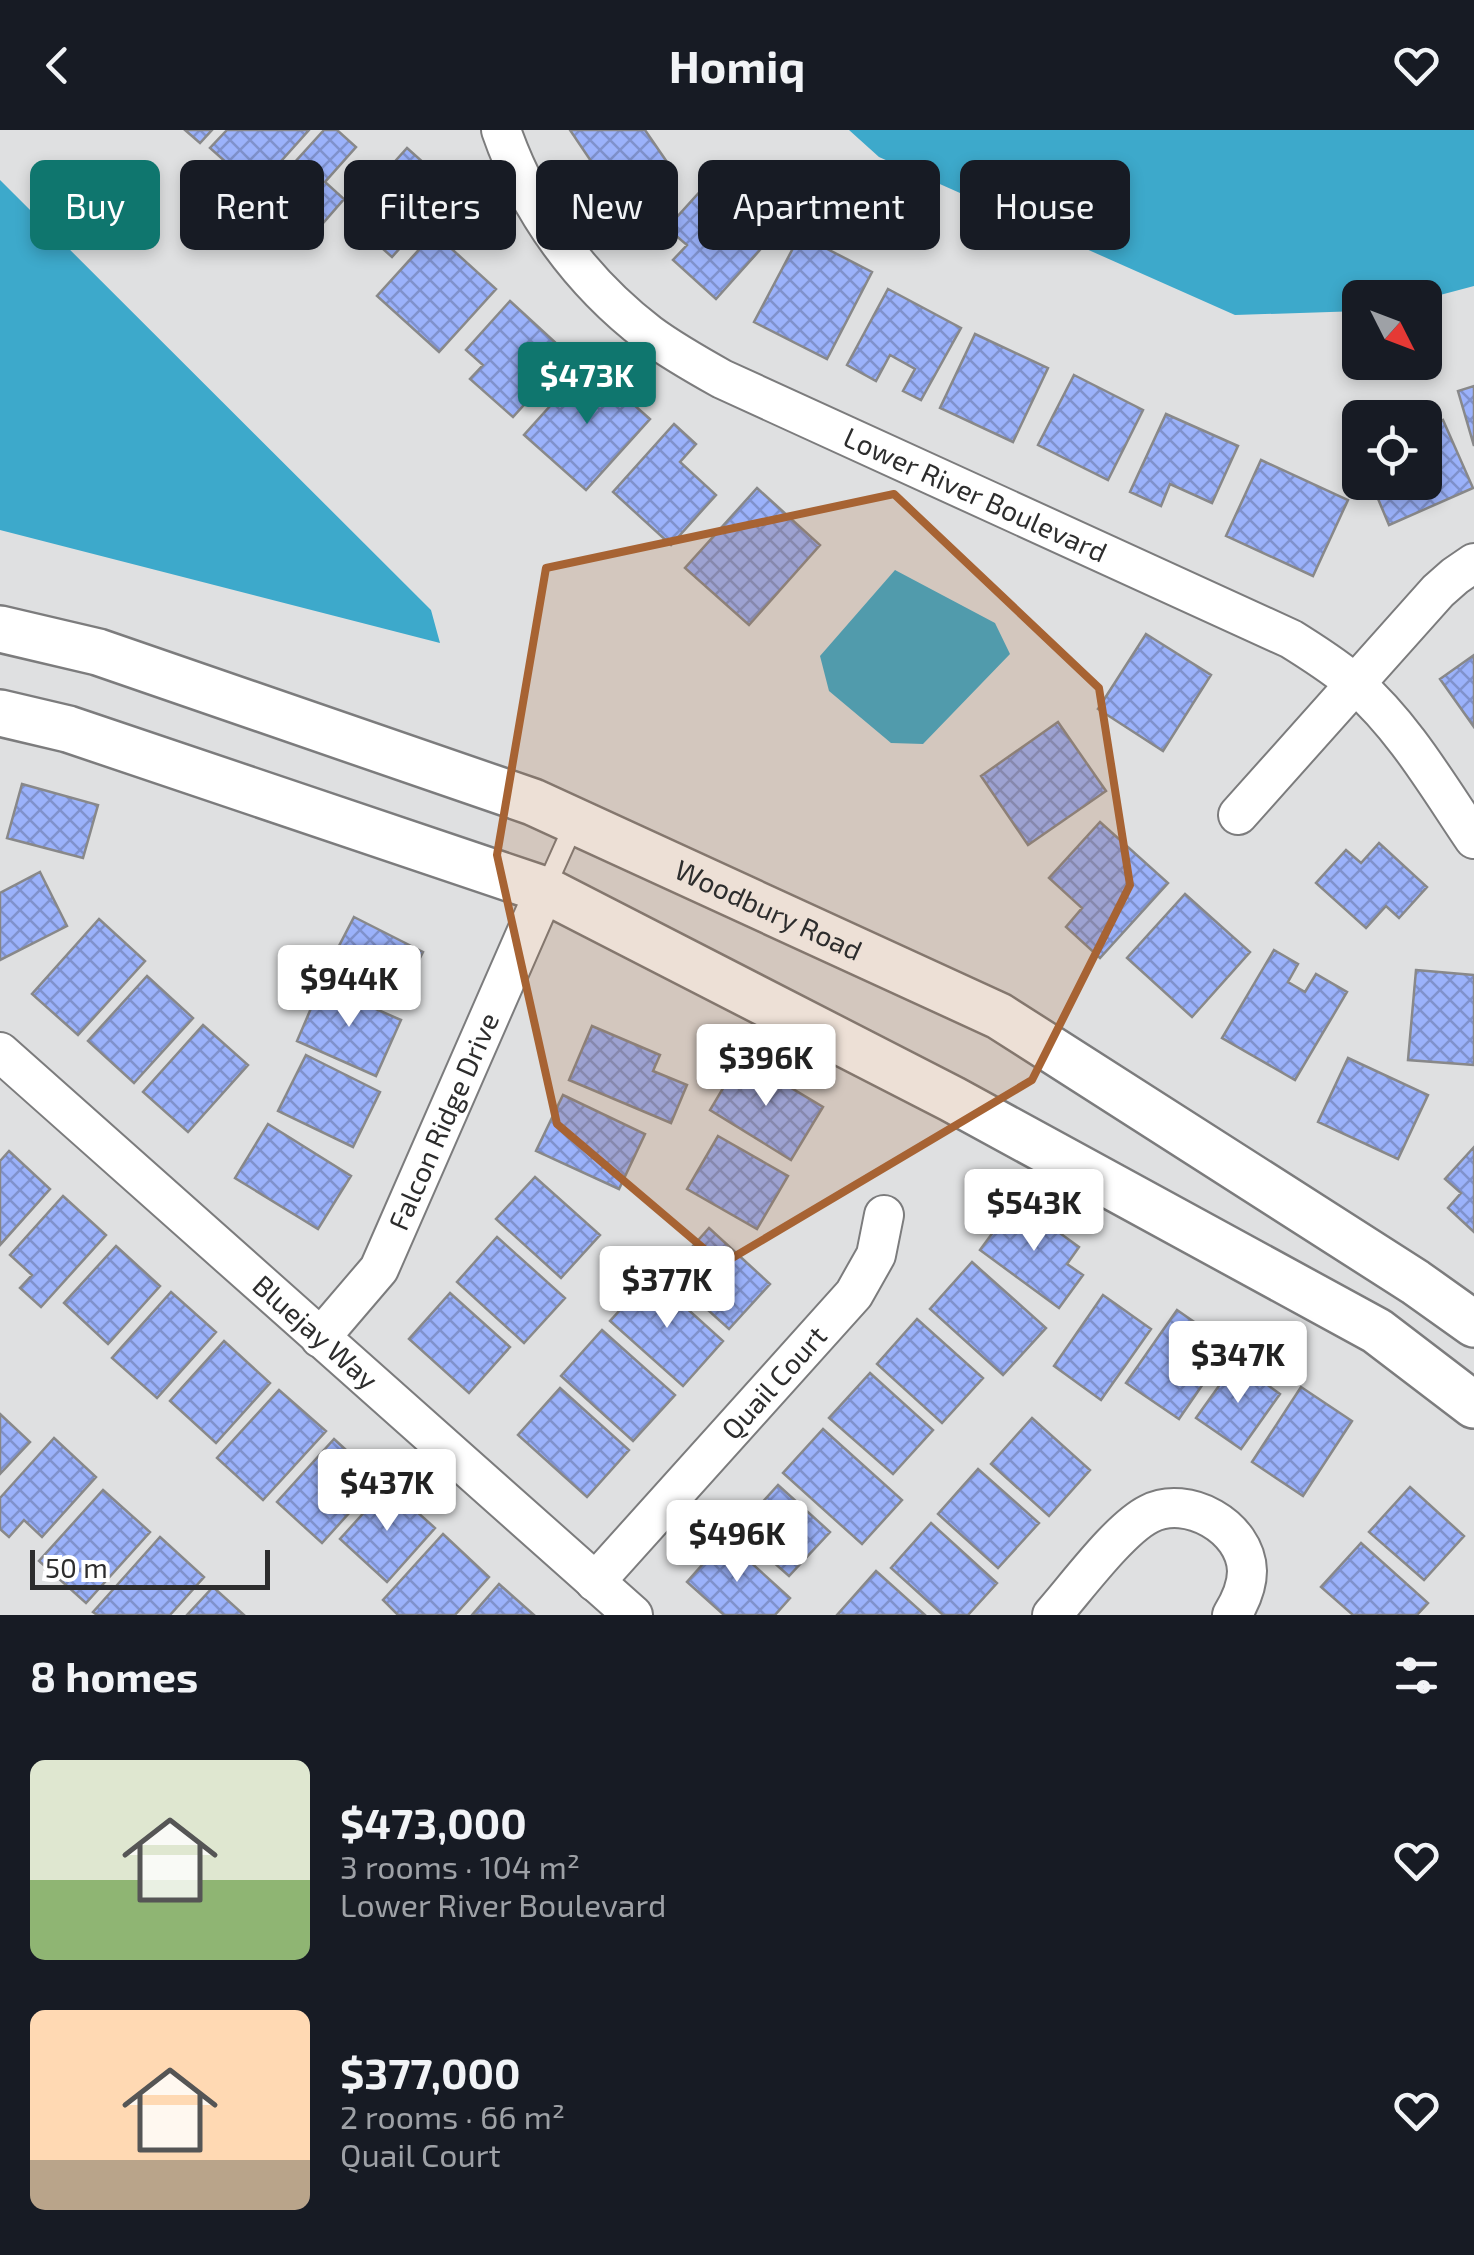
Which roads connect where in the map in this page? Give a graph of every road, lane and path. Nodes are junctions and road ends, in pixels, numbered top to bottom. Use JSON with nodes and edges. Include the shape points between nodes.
{"nodes":[{"id":1,"x":501,"y":130,"type":"edge"},
{"id":2,"x":1474,"y":563,"type":"edge"},
{"id":3,"x":0,"y":629,"type":"edge"},
{"id":4,"x":1355,"y":684,"type":"junction"},
{"id":5,"x":0,"y":714,"type":"edge"},
{"id":6,"x":1238,"y":815,"type":"dead end"},
{"id":7,"x":575,"y":822,"type":"junction"},
{"id":8,"x":1474,"y":839,"type":"edge"},
{"id":9,"x":544,"y":890,"type":"junction"},
{"id":10,"x":0,"y":1052,"type":"edge"},
{"id":11,"x":884,"y":1216,"type":"dead end"},
{"id":12,"x":1474,"y":1324,"type":"edge"},
{"id":13,"x":320,"y":1338,"type":"junction"},
{"id":14,"x":1474,"y":1406,"type":"edge"},
{"id":15,"x":595,"y":1582,"type":"junction"},
{"id":16,"x":632,"y":1615,"type":"edge"},
{"id":17,"x":1052,"y":1615,"type":"edge"},
{"id":18,"x":1232,"y":1615,"type":"edge"}],
"edges":[{"from":1,"to":4,"type":"street","name":"Lower River Boulevard","via":[[556,238],[610,301],[652,337],[722,379],[1291,639]]},
{"from":2,"to":4,"type":"street","via":[[1438,592]]},
{"from":3,"to":7,"type":"street","name":"Woodbury Road","via":[[98,652]]},
{"from":4,"to":6,"type":"street"},
{"from":4,"to":8,"type":"street","name":"Lower River Boulevard","via":[[1410,746]]},
{"from":5,"to":9,"type":"street","via":[[68,729]]},
{"from":7,"to":9,"type":"lane"},
{"from":7,"to":12,"type":"street","name":"Woodbury Road","via":[[1000,1016]]},
{"from":9,"to":13,"type":"street","name":"Falcon Ridge Drive","via":[[379,1269]]},
{"from":9,"to":14,"type":"street","via":[[952,1100],[1377,1331]]},
{"from":10,"to":13,"type":"street","name":"Bluejay Way"},
{"from":11,"to":15,"type":"street","name":"Quail Court","via":[[876,1255],[854,1294]]},
{"from":13,"to":15,"type":"street","name":"Bluejay Way"},
{"from":15,"to":16,"type":"street","name":"Bluejay Way"},
{"from":17,"to":18,"type":"street","via":[[1130,1526],[1171,1507],[1212,1519],[1242,1549],[1247,1572]]}]}
